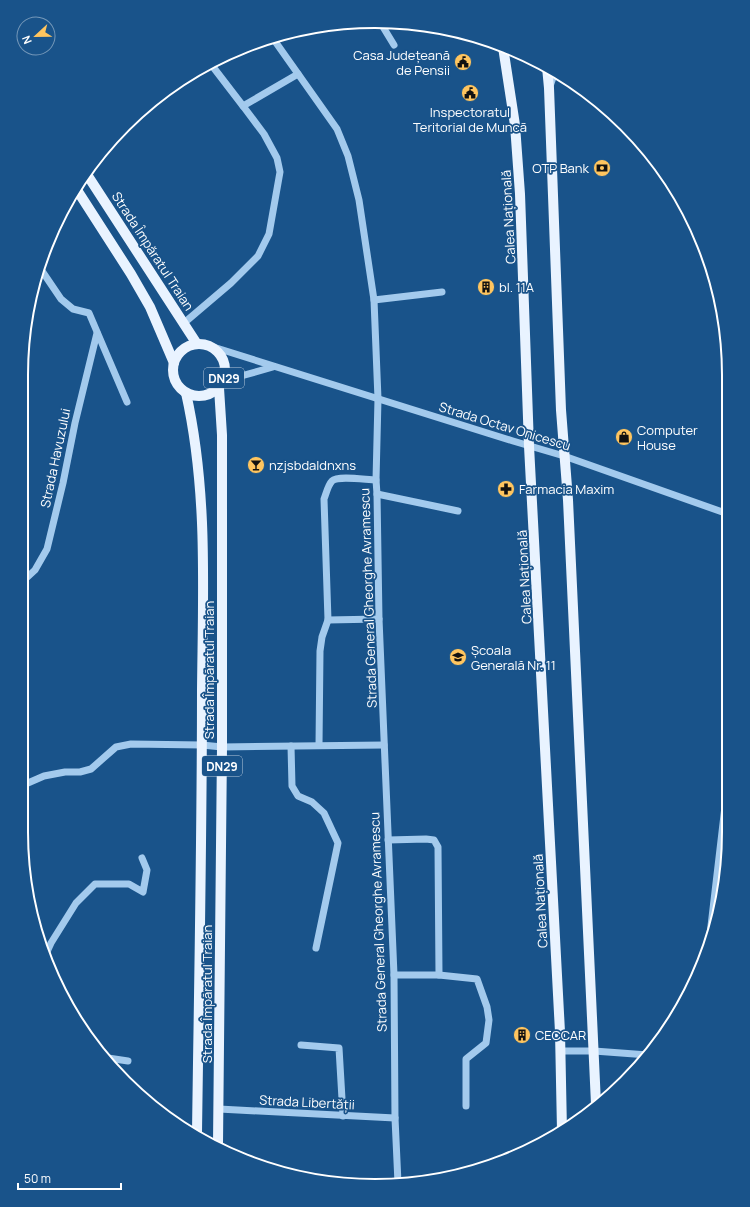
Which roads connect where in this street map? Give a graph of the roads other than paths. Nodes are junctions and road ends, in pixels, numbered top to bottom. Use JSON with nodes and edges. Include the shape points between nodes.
{"nodes":[{"id":1,"x":384,"y":28,"type":"edge"},
{"id":2,"x":276,"y":42,"type":"edge"},
{"id":3,"x":394,"y":45,"type":"dead end"},
{"id":4,"x":504,"y":52,"type":"edge"},
{"id":5,"x":214,"y":68,"type":"edge"},
{"id":6,"x":298,"y":74,"type":"junction"},
{"id":7,"x":548,"y":74,"type":"edge"},
{"id":8,"x":553,"y":77,"type":"edge"},
{"id":9,"x":549,"y":88,"type":"junction"},
{"id":10,"x":243,"y":106,"type":"junction"},
{"id":11,"x":89,"y":178,"type":"edge"},
{"id":12,"x":79,"y":193,"type":"edge"},
{"id":13,"x":43,"y":273,"type":"edge"},
{"id":14,"x":442,"y":292,"type":"dead end"},
{"id":15,"x":374,"y":300,"type":"junction"},
{"id":16,"x":184,"y":323,"type":"junction"},
{"id":17,"x":97,"y":333,"type":"junction"},
{"id":18,"x":197,"y":344,"type":"junction"},
{"id":19,"x":210,"y":346,"type":"junction"},
{"id":20,"x":174,"y":363,"type":"junction"},
{"id":21,"x":274,"y":367,"type":"junction"},
{"id":22,"x":221,"y":384,"type":"junction"},
{"id":23,"x":186,"y":393,"type":"junction"},
{"id":24,"x":378,"y":399,"type":"junction"},
{"id":25,"x":127,"y":402,"type":"dead end"},
{"id":26,"x":529,"y":446,"type":"junction"},
{"id":27,"x":564,"y":456,"type":"junction"},
{"id":28,"x":376,"y":480,"type":"junction"},
{"id":29,"x":377,"y":494,"type":"junction"},
{"id":30,"x":458,"y":511,"type":"dead end"},
{"id":31,"x":722,"y":512,"type":"edge"},
{"id":32,"x":28,"y":576,"type":"edge"},
{"id":33,"x":379,"y":619,"type":"junction"},
{"id":34,"x":328,"y":620,"type":"junction"},
{"id":35,"x":202,"y":745,"type":"junction"},
{"id":36,"x":319,"y":745,"type":"junction"},
{"id":37,"x":384,"y":745,"type":"junction"},
{"id":38,"x":291,"y":746,"type":"junction"},
{"id":39,"x":222,"y":747,"type":"junction"},
{"id":40,"x":28,"y":783,"type":"edge"},
{"id":41,"x":722,"y":832,"type":"edge"},
{"id":42,"x":388,"y":840,"type":"junction"},
{"id":43,"x":142,"y":858,"type":"dead end"},
{"id":44,"x":713,"y":909,"type":"edge"},
{"id":45,"x":316,"y":948,"type":"dead end"},
{"id":46,"x":48,"y":949,"type":"edge"},
{"id":47,"x":394,"y":975,"type":"junction"},
{"id":48,"x":439,"y":975,"type":"junction"},
{"id":49,"x":301,"y":1045,"type":"dead end"},
{"id":50,"x":561,"y":1051,"type":"junction"},
{"id":51,"x":594,"y":1051,"type":"junction"},
{"id":52,"x":641,"y":1054,"type":"edge"},
{"id":53,"x":112,"y":1059,"type":"edge"},
{"id":54,"x":128,"y":1062,"type":"dead end"},
{"id":55,"x":596,"y":1099,"type":"edge"},
{"id":56,"x":466,"y":1106,"type":"dead end"},
{"id":57,"x":219,"y":1109,"type":"junction"},
{"id":58,"x":343,"y":1116,"type":"junction"},
{"id":59,"x":395,"y":1118,"type":"junction"},
{"id":60,"x":562,"y":1125,"type":"edge"},
{"id":61,"x":197,"y":1130,"type":"edge"},
{"id":62,"x":218,"y":1141,"type":"edge"},
{"id":63,"x":398,"y":1178,"type":"edge"}],
"edges":[{"from":1,"to":3,"type":"street"},
{"from":2,"to":6,"type":"street","name":"Strada General Gheorghe Avramescu"},
{"from":4,"to":26,"type":"main road","name":"Calea Națională","via":[[515,126],[520,194]]},
{"from":5,"to":10,"type":"street"},
{"from":6,"to":10,"type":"street"},
{"from":6,"to":15,"type":"street","name":"Strada General Gheorghe Avramescu","via":[[337,129],[348,156],[358,200]]},
{"from":7,"to":9,"type":"main road"},
{"from":8,"to":9,"type":"street"},
{"from":9,"to":27,"type":"main road"},
{"from":10,"to":16,"type":"street","via":[[264,134],[277,158],[280,172],[269,234],[258,256]]},
{"from":11,"to":16,"type":"main road","name":"Strada Împăratul Traian"},
{"from":12,"to":20,"type":"main road","number":"DN29","via":[[150,307]]},
{"from":13,"to":17,"type":"street","via":[[61,298],[73,309],[89,313]]},
{"from":14,"to":15,"type":"street"},
{"from":15,"to":24,"type":"street","name":"Strada General Gheorghe Avramescu"},
{"from":16,"to":18,"type":"main road","name":"Strada Împăratul Traian"},
{"from":17,"to":25,"type":"street"},
{"from":17,"to":32,"type":"street","name":"Strada Havuzului","via":[[47,549]]},
{"from":18,"to":19,"type":"main road"},
{"from":18,"to":20,"type":"main road","via":[[184,348]]},
{"from":19,"to":21,"type":"street","name":"Strada Octav Onicescu"},
{"from":19,"to":22,"type":"main road","number":"DN29","via":[[220,354],[224,363],[225,372]]},
{"from":20,"to":23,"type":"main road","number":"DN29","via":[[175,380],[179,388]]},
{"from":21,"to":22,"type":"street"},
{"from":21,"to":24,"type":"street","name":"Strada Octav Onicescu"},
{"from":22,"to":23,"type":"main road","number":"DN29","via":[[212,394],[194,396]]},
{"from":22,"to":39,"type":"main road","name":"Strada Împăratul Traian","number":"DN29"},
{"from":23,"to":35,"type":"main road","name":"Strada Împăratul Traian","number":"DN29","via":[[200,482],[203,526]]},
{"from":24,"to":26,"type":"street","name":"Strada Octav Onicescu"},
{"from":24,"to":28,"type":"street","name":"Strada General Gheorghe Avramescu"},
{"from":26,"to":27,"type":"street","name":"Strada Octav Onicescu"},
{"from":26,"to":50,"type":"main road","name":"Calea Națională"},
{"from":27,"to":31,"type":"street","name":"Strada Octav Onicescu"},
{"from":27,"to":51,"type":"main road"},
{"from":28,"to":29,"type":"street","name":"Strada General Gheorghe Avramescu"},
{"from":28,"to":34,"type":"street","via":[[335,479],[331,482],[324,499]]},
{"from":29,"to":30,"type":"street"},
{"from":29,"to":33,"type":"street","name":"Strada General Gheorghe Avramescu"},
{"from":33,"to":34,"type":"street"},
{"from":33,"to":37,"type":"street","name":"Strada General Gheorghe Avramescu"},
{"from":34,"to":36,"type":"street","via":[[320,651]]},
{"from":35,"to":39,"type":"street"},
{"from":35,"to":40,"type":"street","via":[[131,744],[116,747],[91,769],[44,776]]},
{"from":35,"to":61,"type":"main road","name":"Strada Împăratul Traian","number":"DN29"},
{"from":36,"to":37,"type":"street"},
{"from":36,"to":38,"type":"street"},
{"from":37,"to":42,"type":"street","name":"Strada General Gheorghe Avramescu"},
{"from":38,"to":39,"type":"street"},
{"from":38,"to":45,"type":"street","via":[[292,786],[298,796],[312,802],[324,813],[338,843]]},
{"from":39,"to":57,"type":"main road","name":"Strada Împăratul Traian","number":"DN29"},
{"from":41,"to":44,"type":"street"},
{"from":42,"to":47,"type":"street","name":"Strada General Gheorghe Avramescu"},
{"from":42,"to":48,"type":"street","via":[[434,840],[438,847]]},
{"from":43,"to":46,"type":"street","via":[[147,870],[143,892],[129,884],[95,884],[76,903]]},
{"from":47,"to":48,"type":"street"},
{"from":47,"to":59,"type":"street","name":"Strada General Gheorghe Avramescu"},
{"from":48,"to":56,"type":"street","via":[[476,979],[487,1007],[489,1020],[486,1043],[466,1059]]},
{"from":49,"to":58,"type":"street","via":[[339,1048]]},
{"from":50,"to":51,"type":"street"},
{"from":50,"to":60,"type":"main road","name":"Calea Națională"},
{"from":51,"to":52,"type":"street"},
{"from":51,"to":55,"type":"main road"},
{"from":53,"to":54,"type":"street"},
{"from":57,"to":58,"type":"street","name":"Strada Libertății"},
{"from":57,"to":62,"type":"main road","name":"Strada Împăratul Traian","number":"DN29"},
{"from":58,"to":59,"type":"street","name":"Strada Libertății"},
{"from":59,"to":63,"type":"street","name":"Strada General Gheorghe Avramescu"}]}
